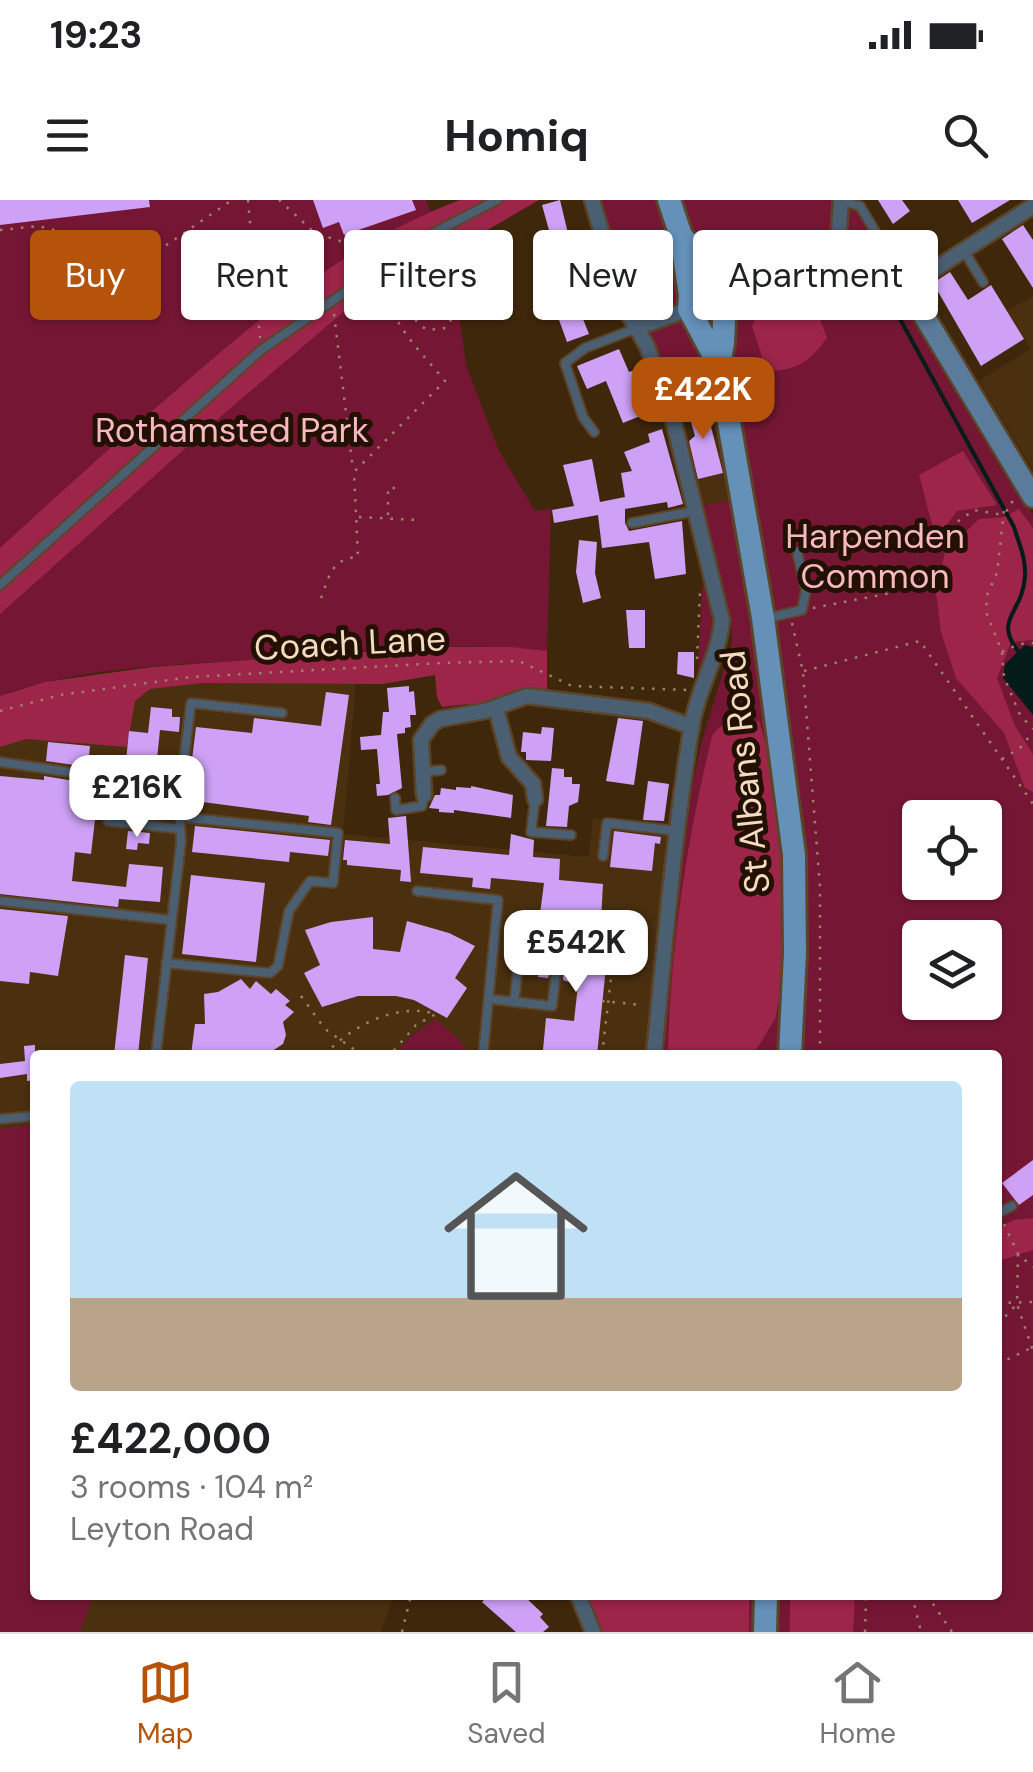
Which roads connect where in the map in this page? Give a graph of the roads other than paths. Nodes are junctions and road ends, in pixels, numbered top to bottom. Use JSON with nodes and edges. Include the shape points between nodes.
{"nodes":[{"id":1,"x":497,"y":200,"type":"edge"},
{"id":2,"x":592,"y":200,"type":"edge"},
{"id":3,"x":669,"y":200,"type":"edge"},
{"id":4,"x":841,"y":201,"type":"edge"},
{"id":5,"x":1033,"y":206,"type":"edge"},
{"id":6,"x":839,"y":230,"type":"edge"},
{"id":7,"x":874,"y":230,"type":"edge"},
{"id":8,"x":681,"y":236,"type":"junction"},
{"id":9,"x":693,"y":249,"type":"edge"},
{"id":10,"x":964,"y":251,"type":"junction"},
{"id":11,"x":938,"y":267,"type":"edge"},
{"id":12,"x":982,"y":282,"type":"dead end"},
{"id":13,"x":692,"y":308,"type":"junction"},
{"id":14,"x":721,"y":320,"type":"edge"},
{"id":15,"x":925,"y":320,"type":"edge"},
{"id":16,"x":636,"y":328,"type":"junction"},
{"id":17,"x":719,"y":365,"type":"junction"},
{"id":18,"x":594,"y":432,"type":"dead end"},
{"id":19,"x":1033,"y":497,"type":"edge"},
{"id":20,"x":695,"y":510,"type":"junction"},
{"id":21,"x":632,"y":523,"type":"dead end"},
{"id":22,"x":797,"y":552,"type":"dead end"},
{"id":23,"x":0,"y":584,"type":"edge"},
{"id":24,"x":764,"y":618,"type":"junction"},
{"id":25,"x":496,"y":708,"type":"junction"},
{"id":26,"x":282,"y":713,"type":"dead end"},
{"id":27,"x":692,"y":727,"type":"junction"},
{"id":28,"x":0,"y":762,"type":"edge"},
{"id":29,"x":440,"y":770,"type":"dead end"},
{"id":30,"x":423,"y":772,"type":"junction"},
{"id":31,"x":424,"y":794,"type":"joint"},
{"id":32,"x":395,"y":798,"type":"dead end"},
{"id":33,"x":534,"y":799,"type":"joint"},
{"id":34,"x":180,"y":817,"type":"junction"},
{"id":35,"x":180,"y":829,"type":"junction"},
{"id":36,"x":677,"y":832,"type":"junction"},
{"id":37,"x":571,"y":836,"type":"dead end"},
{"id":38,"x":603,"y":856,"type":"dead end"},
{"id":39,"x":416,"y":892,"type":"dead end"},
{"id":40,"x":0,"y":901,"type":"edge"},
{"id":41,"x":171,"y":920,"type":"junction"},
{"id":42,"x":523,"y":924,"type":"dead end"},
{"id":43,"x":166,"y":963,"type":"junction"},
{"id":44,"x":556,"y":973,"type":"dead end"},
{"id":45,"x":489,"y":999,"type":"junction"},
{"id":46,"x":514,"y":1002,"type":"junction"},
{"id":47,"x":157,"y":1050,"type":"edge"},
{"id":48,"x":484,"y":1050,"type":"edge"},
{"id":49,"x":654,"y":1050,"type":"edge"},
{"id":50,"x":790,"y":1050,"type":"edge"},
{"id":51,"x":30,"y":1117,"type":"edge"},
{"id":52,"x":0,"y":1120,"type":"edge"},
{"id":53,"x":1012,"y":1206,"type":"dead end"},
{"id":54,"x":1002,"y":1211,"type":"edge"},
{"id":55,"x":580,"y":1600,"type":"edge"},
{"id":56,"x":766,"y":1600,"type":"edge"},
{"id":57,"x":592,"y":1632,"type":"edge"},
{"id":58,"x":764,"y":1632,"type":"edge"}],
"edges":[{"from":1,"to":23,"type":"lane","via":[[422,240],[261,350]]},
{"from":2,"to":16,"type":"street"},
{"from":3,"to":8,"type":"main road","name":"St Albans Road"},
{"from":4,"to":6,"type":"street"},
{"from":4,"to":7,"type":"lane","via":[[860,206]]},
{"from":5,"to":10,"type":"street"},
{"from":8,"to":9,"type":"main road","name":"St Albans Road"},
{"from":8,"to":13,"type":"main road","name":"St Albans Road"},
{"from":10,"to":11,"type":"street"},
{"from":10,"to":12,"type":"lane"},
{"from":13,"to":16,"type":"street"},
{"from":13,"to":17,"type":"main road","name":"St Albans Road"},
{"from":14,"to":17,"type":"main road","name":"St Albans Road"},
{"from":15,"to":19,"type":"street"},
{"from":16,"to":18,"type":"lane","via":[[565,363]]},
{"from":16,"to":20,"type":"street","via":[[672,418]]},
{"from":17,"to":24,"type":"main road","name":"St Albans Road"},
{"from":20,"to":21,"type":"lane"},
{"from":20,"to":27,"type":"street","via":[[722,620]]},
{"from":22,"to":24,"type":"lane","via":[[806,590],[802,610]]},
{"from":24,"to":50,"type":"main road","name":"St Albans Road","via":[[794,855]]},
{"from":25,"to":27,"type":"street","via":[[527,696],[550,697],[649,711]]},
{"from":25,"to":30,"type":"street","via":[[432,724],[421,740]]},
{"from":25,"to":33,"type":"street","via":[[509,757],[532,784]]},
{"from":26,"to":34,"type":"lane","via":[[190,703]]},
{"from":27,"to":36,"type":"street"},
{"from":28,"to":35,"type":"lane","via":[[110,778],[108,821]]},
{"from":29,"to":30,"type":"lane"},
{"from":30,"to":31,"type":"street"},
{"from":31,"to":32,"type":"lane","via":[[422,806],[408,810],[396,810]]},
{"from":33,"to":37,"type":"lane","via":[[531,832]]},
{"from":34,"to":35,"type":"lane"},
{"from":34,"to":43,"type":"lane","via":[[338,833],[334,883],[310,881],[294,902],[278,966],[270,974]]},
{"from":35,"to":41,"type":"lane"},
{"from":36,"to":38,"type":"lane","via":[[607,823]]},
{"from":36,"to":49,"type":"street"},
{"from":39,"to":45,"type":"lane","via":[[498,900]]},
{"from":40,"to":41,"type":"lane"},
{"from":41,"to":43,"type":"lane"},
{"from":42,"to":46,"type":"lane"},
{"from":43,"to":47,"type":"lane"},
{"from":44,"to":46,"type":"lane","via":[[552,1006]]},
{"from":45,"to":46,"type":"lane"},
{"from":45,"to":48,"type":"lane"},
{"from":51,"to":52,"type":"lane"},
{"from":53,"to":54,"type":"lane"},
{"from":55,"to":57,"type":"street"},
{"from":56,"to":58,"type":"main road"}]}
